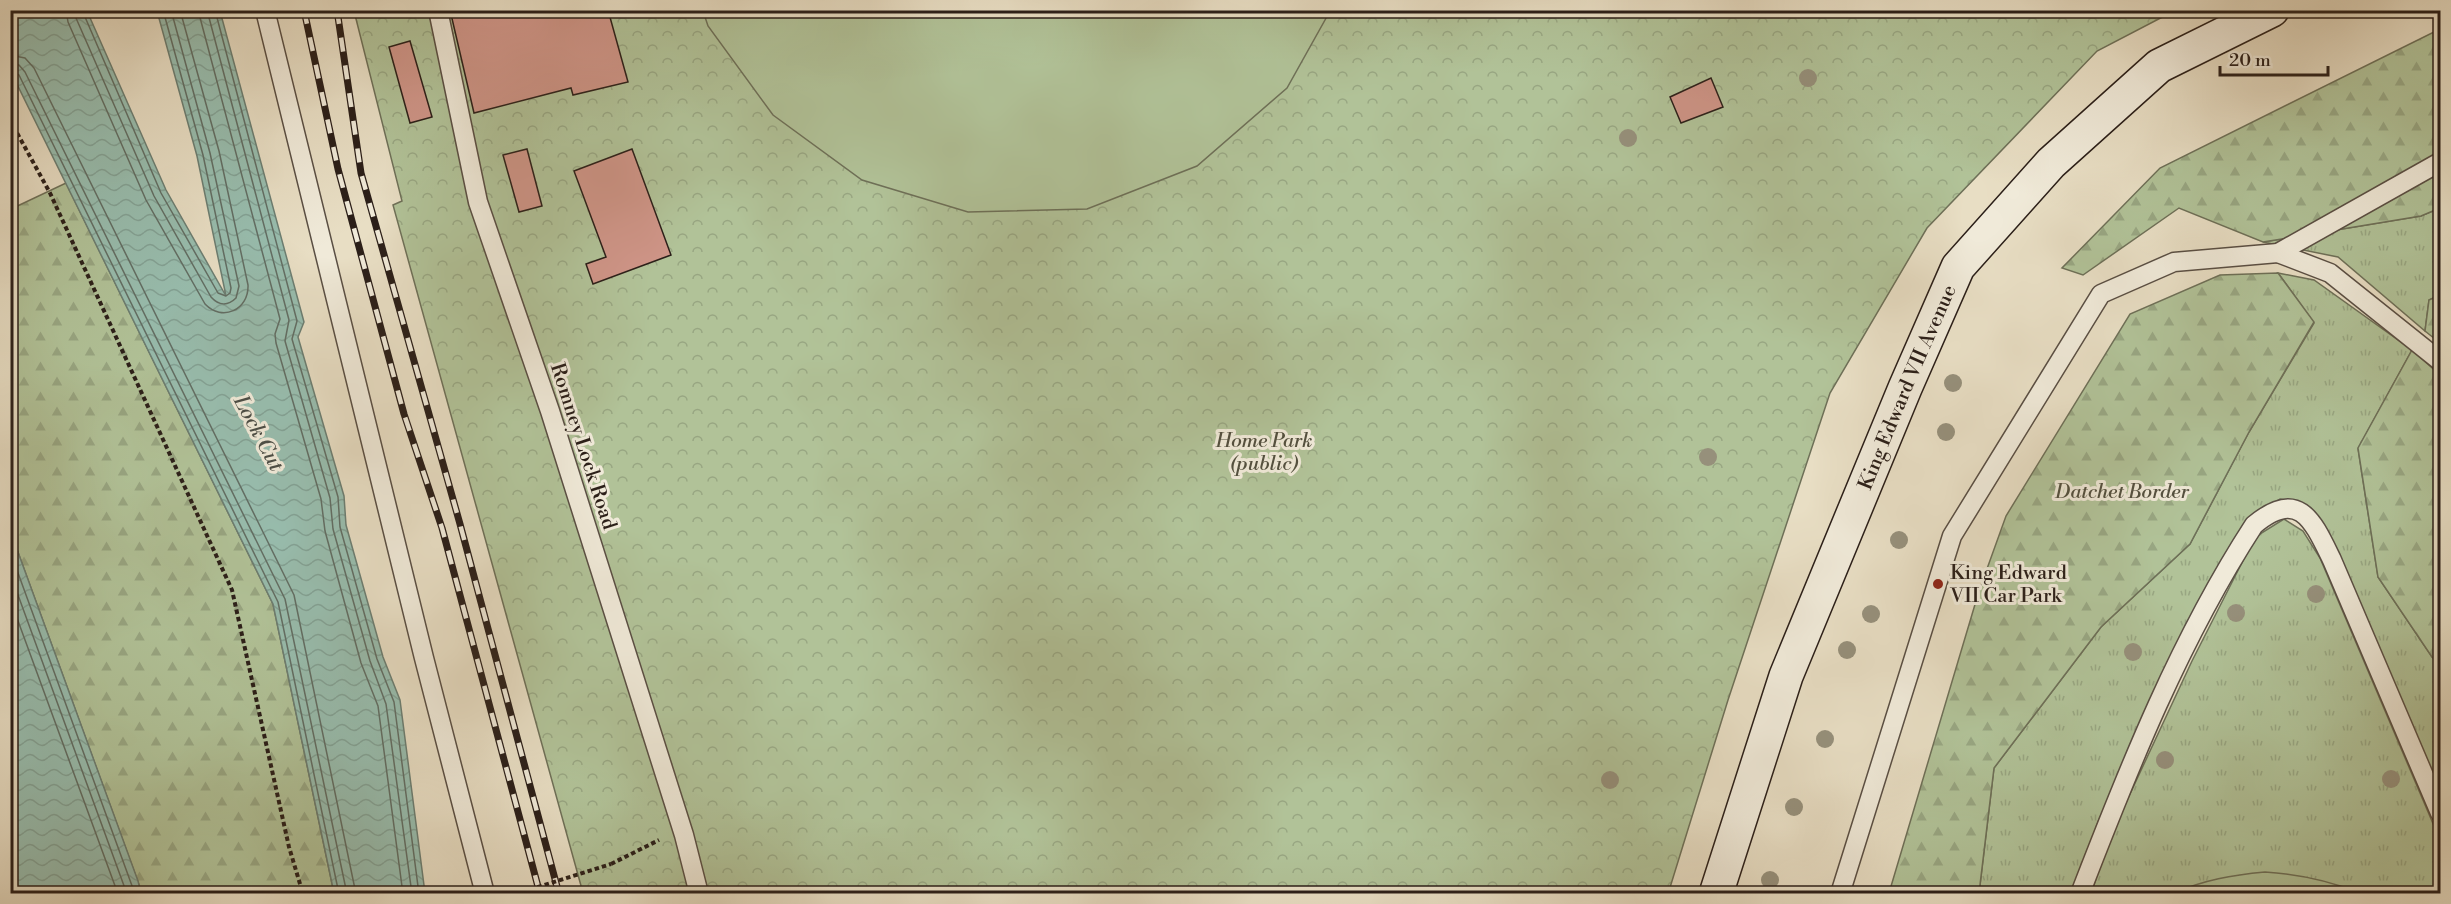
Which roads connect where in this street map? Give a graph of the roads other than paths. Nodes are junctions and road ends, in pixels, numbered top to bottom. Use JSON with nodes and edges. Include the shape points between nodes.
{"nodes":[{"id":1,"x":265,"y":10,"type":"edge"},
{"id":2,"x":438,"y":10,"type":"edge"},
{"id":3,"x":2272,"y":10,"type":"edge"},
{"id":4,"x":2440,"y":162,"type":"edge"},
{"id":5,"x":2278,"y":253,"type":"junction"},
{"id":6,"x":2440,"y":361,"type":"edge"},
{"id":7,"x":2440,"y":813,"type":"edge"},
{"id":8,"x":1716,"y":893,"type":"edge"},
{"id":9,"x":485,"y":894,"type":"edge"},
{"id":10,"x":699,"y":894,"type":"edge"},
{"id":11,"x":1839,"y":894,"type":"edge"},
{"id":12,"x":2080,"y":894,"type":"edge"}],
"edges":[{"from":1,"to":9,"type":"lane"},
{"from":2,"to":10,"type":"lane","name":"Romney Lock Road","via":[[478,202],[550,411],[684,835]]},
{"from":3,"to":8,"type":"main road","name":"King Edward VII Avenue","via":[[2159,66],[2051,163],[1958,267],[1786,676]]},
{"from":4,"to":5,"type":"lane"},
{"from":5,"to":6,"type":"lane","via":[[2330,273]]},
{"from":5,"to":11,"type":"lane","via":[[2174,262],[2101,294],[1952,536]]},
{"from":7,"to":12,"type":"lane","via":[[2316,527],[2295,509],[2279,508],[2254,525],[2197,626],[2143,738]]}]}
